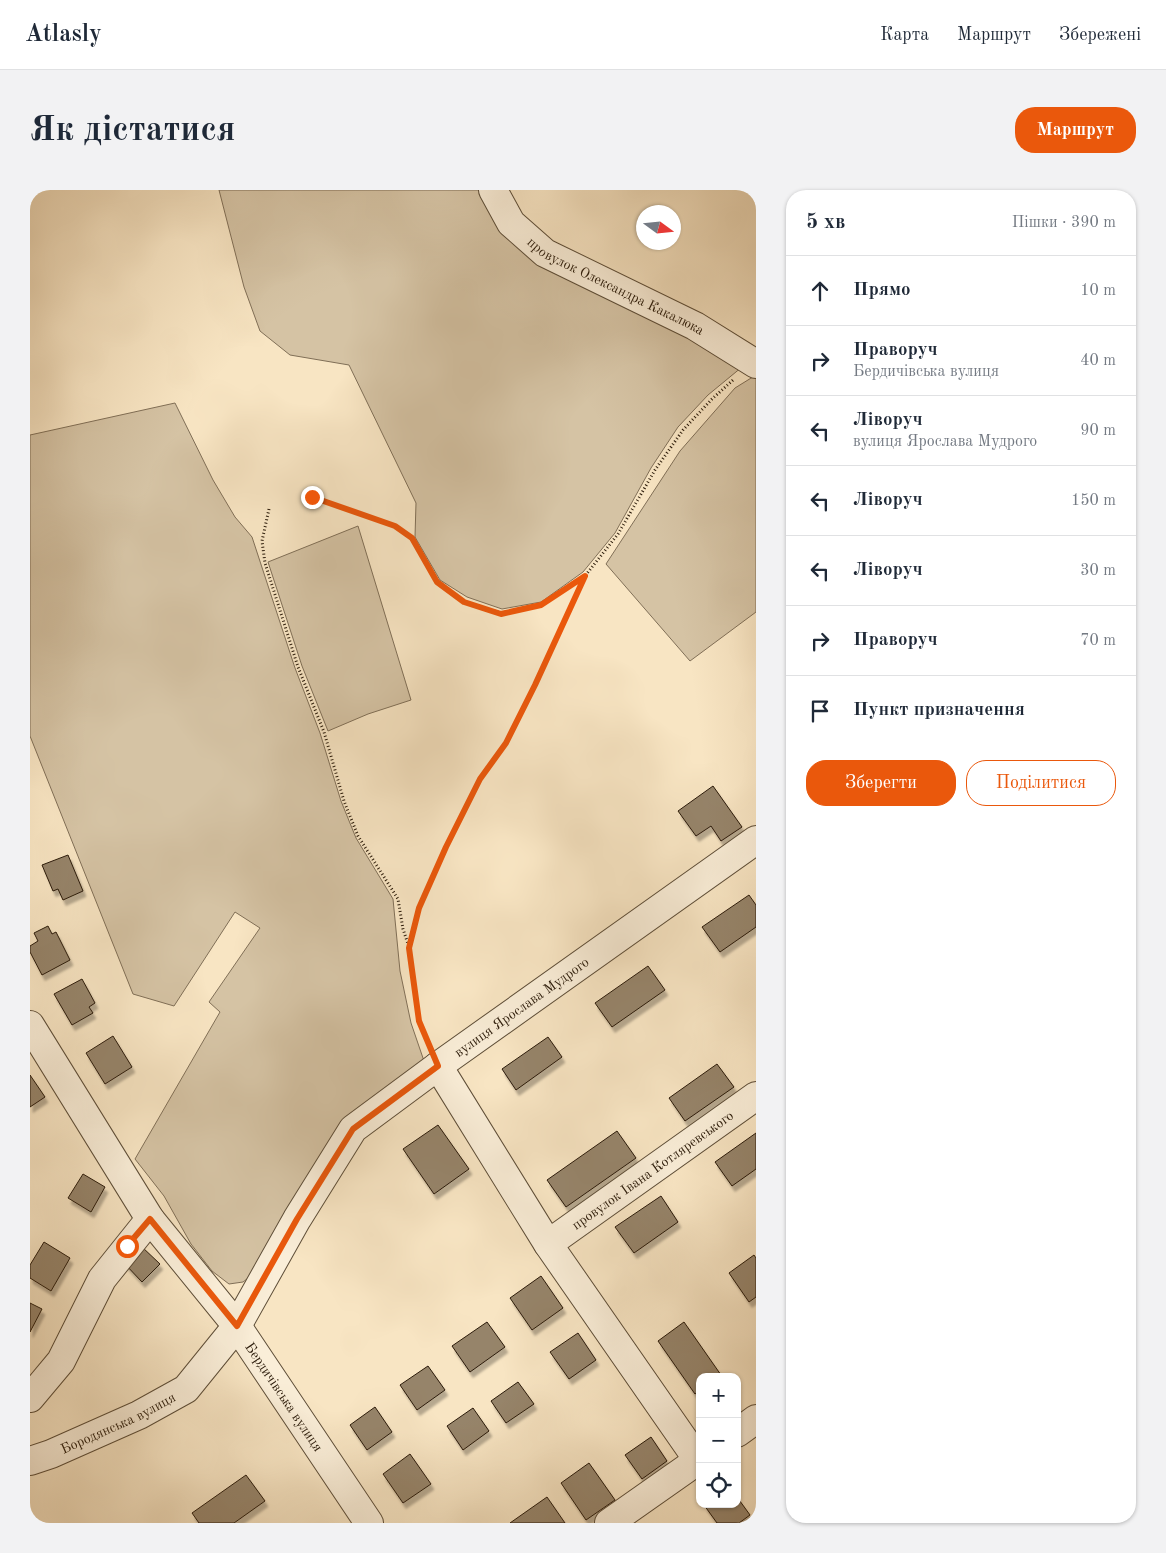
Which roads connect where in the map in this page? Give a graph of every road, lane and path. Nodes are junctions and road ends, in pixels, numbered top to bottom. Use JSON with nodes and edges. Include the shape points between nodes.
{"nodes":[{"id":1,"x":493,"y":190,"type":"edge"},
{"id":2,"x":756,"y":364,"type":"edge"},
{"id":3,"x":312,"y":497,"type":"dead end"},
{"id":4,"x":269,"y":509,"type":"dead end"},
{"id":5,"x":585,"y":576,"type":"junction"},
{"id":6,"x":756,"y":840,"type":"edge"},
{"id":7,"x":409,"y":948,"type":"junction"},
{"id":8,"x":33,"y":1039,"type":"edge"},
{"id":9,"x":438,"y":1066,"type":"junction"},
{"id":10,"x":756,"y":1096,"type":"edge"},
{"id":11,"x":150,"y":1219,"type":"junction"},
{"id":12,"x":548,"y":1244,"type":"junction"},
{"id":13,"x":237,"y":1326,"type":"junction"},
{"id":14,"x":30,"y":1398,"type":"edge"},
{"id":15,"x":756,"y":1419,"type":"edge"},
{"id":16,"x":741,"y":1430,"type":"edge"},
{"id":17,"x":696,"y":1456,"type":"edge"},
{"id":18,"x":30,"y":1461,"type":"edge"},
{"id":19,"x":696,"y":1462,"type":"edge"},
{"id":20,"x":369,"y":1523,"type":"edge"},
{"id":21,"x":609,"y":1523,"type":"edge"}],
"edges":[{"from":1,"to":2,"type":"street","name":"провулок Олександра Какалюка","via":[[511,223],[546,253],[695,326]]},
{"from":2,"to":5,"type":"path","via":[[712,399],[683,430],[655,470],[618,534]]},
{"from":3,"to":5,"type":"path","via":[[395,526],[412,538],[437,582],[464,602],[501,614],[541,605]]},
{"from":4,"to":7,"type":"path","via":[[262,541],[265,563],[289,639],[358,836],[398,899]]},
{"from":5,"to":7,"type":"path","via":[[506,743],[480,779],[446,847],[419,908]]},
{"from":6,"to":9,"type":"street","name":"вулиця Ярослава Мудрого"},
{"from":7,"to":9,"type":"path","via":[[419,1021]]},
{"from":8,"to":11,"type":"street","name":"Бердичівська вулиця"},
{"from":9,"to":12,"type":"street"},
{"from":9,"to":13,"type":"street","name":"вулиця Ярослава Мудрого","via":[[353,1129],[297,1219]]},
{"from":10,"to":12,"type":"street","name":"провулок Івана Котляревського"},
{"from":11,"to":13,"type":"street","name":"Бердичівська вулиця"},
{"from":11,"to":14,"type":"street","via":[[102,1279],[61,1361]]},
{"from":12,"to":17,"type":"street"},
{"from":13,"to":18,"type":"street","name":"Бородянська вулиця","via":[[186,1389],[139,1414]]},
{"from":13,"to":20,"type":"street","name":"Бердичівська вулиця"},
{"from":15,"to":16,"type":"street"},
{"from":19,"to":21,"type":"street"}]}
